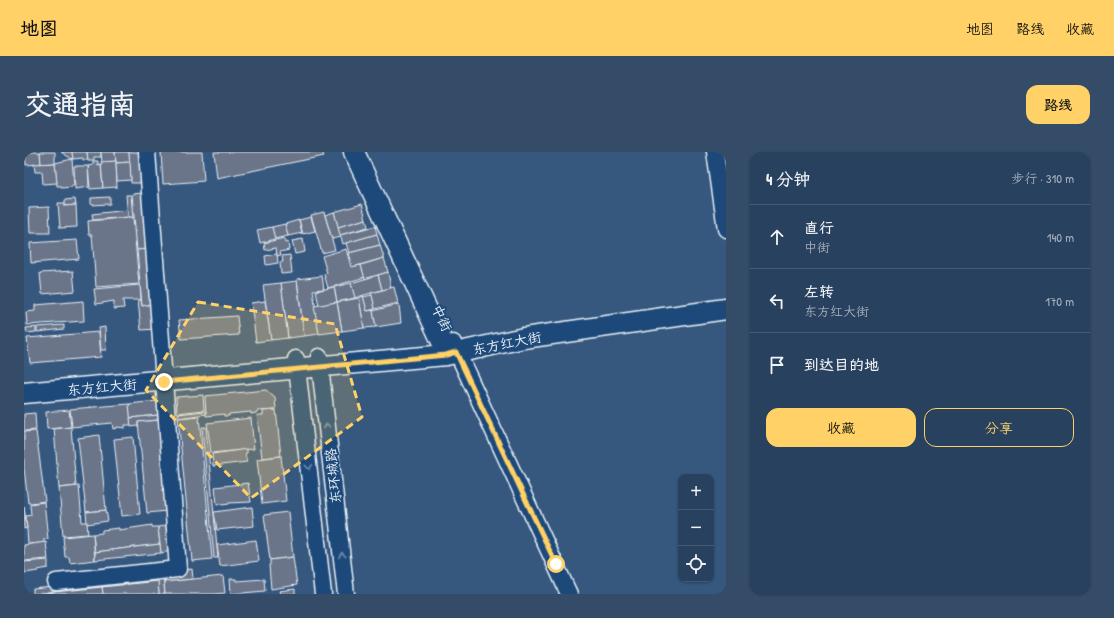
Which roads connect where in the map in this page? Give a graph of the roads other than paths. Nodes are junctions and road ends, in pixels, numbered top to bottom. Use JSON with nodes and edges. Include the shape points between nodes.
{"nodes":[{"id":1,"x":146,"y":152,"type":"edge"},
{"id":2,"x":354,"y":152,"type":"edge"},
{"id":3,"x":364,"y":152,"type":"edge"},
{"id":4,"x":715,"y":152,"type":"edge"},
{"id":5,"x":726,"y":229,"type":"edge"},
{"id":6,"x":726,"y":303,"type":"edge"},
{"id":7,"x":726,"y":309,"type":"edge"},
{"id":8,"x":451,"y":346,"type":"junction"},
{"id":9,"x":320,"y":362,"type":"junction"},
{"id":10,"x":297,"y":364,"type":"junction"},
{"id":11,"x":163,"y":377,"type":"junction"},
{"id":12,"x":24,"y":385,"type":"edge"},
{"id":13,"x":24,"y":393,"type":"edge"},
{"id":14,"x":56,"y":582,"type":"dead end"},
{"id":15,"x":323,"y":594,"type":"edge"},
{"id":16,"x":346,"y":594,"type":"edge"},
{"id":17,"x":569,"y":594,"type":"edge"}],
"edges":[{"from":1,"to":11,"type":"street"},
{"from":2,"to":8,"type":"main road","name":"中街"},
{"from":3,"to":8,"type":"main road","name":"中街"},
{"from":4,"to":5,"type":"street"},
{"from":6,"to":8,"type":"main road","name":"东方红大街"},
{"from":7,"to":8,"type":"main road","name":"东方红大街"},
{"from":8,"to":9,"type":"main road","name":"东方红大街"},
{"from":8,"to":17,"type":"street","name":"中街"},
{"from":9,"to":10,"type":"main road","name":"东方红大街"},
{"from":16,"to":9,"type":"street","name":"东环城路","one_way":true},
{"from":10,"to":11,"type":"main road","name":"东方红大街"},
{"from":10,"to":15,"type":"street","name":"东环城路","one_way":true},
{"from":11,"to":12,"type":"main road","name":"东方红大街"},
{"from":11,"to":13,"type":"main road","name":"东方红大街"},
{"from":11,"to":14,"type":"street","via":[[178,569]]}]}
